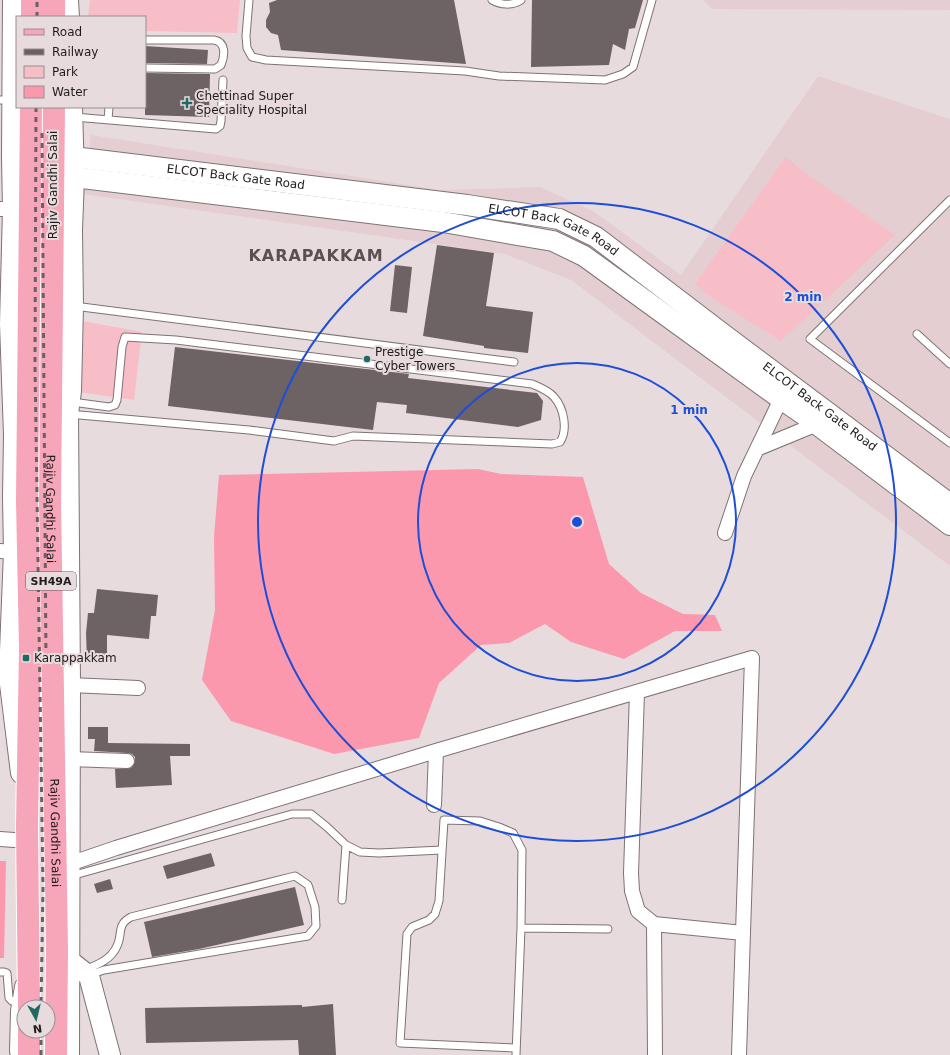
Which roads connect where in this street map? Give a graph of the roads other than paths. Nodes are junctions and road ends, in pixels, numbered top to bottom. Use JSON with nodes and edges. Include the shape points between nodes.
{"nodes":[{"id":1,"x":13,"y":0,"type":"edge"},
{"id":2,"x":32,"y":0,"type":"edge"},
{"id":3,"x":54,"y":0,"type":"edge"},
{"id":4,"x":68,"y":0,"type":"edge"},
{"id":5,"x":249,"y":0,"type":"edge"},
{"id":6,"x":492,"y":0,"type":"edge"},
{"id":7,"x":521,"y":0,"type":"edge"},
{"id":8,"x":652,"y":0,"type":"edge"},
{"id":9,"x":32,"y":16,"type":"edge"},
{"id":10,"x":54,"y":16,"type":"edge"},
{"id":11,"x":69,"y":16,"type":"edge"},
{"id":12,"x":146,"y":40,"type":"edge"},
{"id":13,"x":146,"y":68,"type":"edge"},
{"id":14,"x":223,"y":80,"type":"dead end"},
{"id":15,"x":14,"y":102,"type":"edge"},
{"id":16,"x":54,"y":108,"type":"edge"},
{"id":17,"x":109,"y":108,"type":"edge"},
{"id":18,"x":72,"y":112,"type":"edge"},
{"id":19,"x":108,"y":120,"type":"junction"},
{"id":20,"x":6,"y":157,"type":"edge"},
{"id":21,"x":73,"y":157,"type":"junction"},
{"id":22,"x":74,"y":177,"type":"junction"},
{"id":23,"x":950,"y":200,"type":"edge"},
{"id":24,"x":14,"y":209,"type":"edge"},
{"id":25,"x":62,"y":304,"type":"junction"},
{"id":26,"x":687,"y":307,"type":"junction"},
{"id":27,"x":673,"y":321,"type":"junction"},
{"id":28,"x":5,"y":325,"type":"edge"},
{"id":29,"x":917,"y":334,"type":"dead end"},
{"id":30,"x":514,"y":362,"type":"dead end"},
{"id":31,"x":950,"y":364,"type":"edge"},
{"id":32,"x":6,"y":374,"type":"edge"},
{"id":33,"x":781,"y":399,"type":"junction"},
{"id":34,"x":69,"y":408,"type":"junction"},
{"id":35,"x":817,"y":424,"type":"junction"},
{"id":36,"x":7,"y":435,"type":"edge"},
{"id":37,"x":950,"y":443,"type":"edge"},
{"id":38,"x":759,"y":448,"type":"junction"},
{"id":39,"x":14,"y":497,"type":"edge"},
{"id":40,"x":950,"y":504,"type":"edge"},
{"id":41,"x":60,"y":525,"type":"junction"},
{"id":42,"x":950,"y":525,"type":"edge"},
{"id":43,"x":725,"y":533,"type":"dead end"},
{"id":44,"x":7,"y":552,"type":"edge"},
{"id":45,"x":6,"y":615,"type":"edge"},
{"id":46,"x":4,"y":675,"type":"edge"},
{"id":47,"x":70,"y":685,"type":"junction"},
{"id":48,"x":138,"y":688,"type":"dead end"},
{"id":49,"x":637,"y":692,"type":"junction"},
{"id":50,"x":436,"y":751,"type":"junction"},
{"id":51,"x":69,"y":759,"type":"junction"},
{"id":52,"x":128,"y":761,"type":"dead end"},
{"id":53,"x":434,"y":805,"type":"dead end"},
{"id":54,"x":27,"y":834,"type":"junction"},
{"id":55,"x":0,"y":839,"type":"edge"},
{"id":56,"x":346,"y":845,"type":"junction"},
{"id":57,"x":442,"y":850,"type":"junction"},
{"id":58,"x":69,"y":870,"type":"junction"},
{"id":59,"x":342,"y":900,"type":"dead end"},
{"id":60,"x":654,"y":924,"type":"junction"},
{"id":61,"x":521,"y":928,"type":"junction"},
{"id":62,"x":608,"y":929,"type":"dead end"},
{"id":63,"x":743,"y":933,"type":"junction"},
{"id":64,"x":74,"y":965,"type":"junction"},
{"id":65,"x":0,"y":972,"type":"edge"},
{"id":66,"x":26,"y":999,"type":"edge"},
{"id":67,"x":16,"y":1002,"type":"edge"},
{"id":68,"x":20,"y":1039,"type":"edge"},
{"id":69,"x":29,"y":1039,"type":"edge"},
{"id":70,"x":516,"y":1051,"type":"edge"},
{"id":71,"x":20,"y":1055,"type":"edge"},
{"id":72,"x":28,"y":1055,"type":"edge"},
{"id":73,"x":56,"y":1055,"type":"edge"},
{"id":74,"x":69,"y":1055,"type":"edge"},
{"id":75,"x":110,"y":1055,"type":"edge"},
{"id":76,"x":654,"y":1055,"type":"edge"},
{"id":77,"x":740,"y":1055,"type":"edge"}],
"edges":[{"from":1,"to":15,"type":"street","via":[[9,56]]},
{"from":2,"to":9,"type":"main road"},
{"from":3,"to":10,"type":"main road"},
{"from":4,"to":11,"type":"street"},
{"from":5,"to":8,"type":"lane","via":[[246,36],[247,48],[252,57],[266,60],[465,71],[499,76],[605,80],[623,74],[633,66]]},
{"from":6,"to":7,"type":"lane","via":[[507,5]]},
{"from":12,"to":13,"type":"lane","via":[[214,40],[222,43],[224,51],[221,64],[215,69]]},
{"from":14,"to":19,"type":"lane","via":[[221,121],[216,129]]},
{"from":15,"to":20,"type":"street"},
{"from":15,"to":24,"type":"main road","name":"Rajiv Gandhi Salai","number":"SH49A"},
{"from":16,"to":25,"type":"main road","name":"Rajiv Gandhi Salai","number":"SH49A"},
{"from":17,"to":19,"type":"lane"},
{"from":18,"to":19,"type":"lane"},
{"from":18,"to":21,"type":"street"},
{"from":20,"to":24,"type":"street"},
{"from":21,"to":22,"type":"street"},
{"from":21,"to":26,"type":"street","name":"ELCOT Back Gate Road","via":[[467,205],[559,219],[596,237]]},
{"from":22,"to":25,"type":"street","via":[[72,230]]},
{"from":22,"to":27,"type":"street","name":"ELCOT Back Gate Road","via":[[443,222],[553,241],[584,256]]},
{"from":23,"to":37,"type":"lane","via":[[810,339]]},
{"from":24,"to":28,"type":"street"},
{"from":24,"to":39,"type":"main road","name":"Rajiv Gandhi Salai","number":"SH49A"},
{"from":25,"to":30,"type":"lane"},
{"from":25,"to":34,"type":"street","via":[[71,391]]},
{"from":25,"to":41,"type":"main road","name":"Rajiv Gandhi Salai","number":"SH49A"},
{"from":26,"to":27,"type":"street"},
{"from":26,"to":40,"type":"street","name":"ELCOT Back Gate Road"},
{"from":27,"to":33,"type":"street","name":"ELCOT Back Gate Road"},
{"from":28,"to":32,"type":"street"},
{"from":29,"to":31,"type":"lane"},
{"from":32,"to":36,"type":"street"},
{"from":33,"to":35,"type":"street","name":"ELCOT Back Gate Road"},
{"from":33,"to":38,"type":"street"},
{"from":34,"to":34,"type":"lane","via":[[115,406],[125,337],[176,340],[532,384],[554,397],[563,418],[564,436],[560,442],[552,444],[352,436],[334,441]]},
{"from":34,"to":41,"type":"street"},
{"from":35,"to":38,"type":"street"},
{"from":35,"to":42,"type":"street","name":"ELCOT Back Gate Road"},
{"from":36,"to":39,"type":"street"},
{"from":38,"to":43,"type":"street","via":[[744,476]]},
{"from":39,"to":44,"type":"street"},
{"from":39,"to":54,"type":"main road","name":"Rajiv Gandhi Salai","number":"SH49A","via":[[30,648]]},
{"from":41,"to":47,"type":"street"},
{"from":41,"to":64,"type":"main road","name":"Rajiv Gandhi Salai","number":"SH49A"},
{"from":44,"to":45,"type":"street"},
{"from":45,"to":46,"type":"street"},
{"from":46,"to":54,"type":"street"},
{"from":47,"to":48,"type":"street"},
{"from":47,"to":51,"type":"street"},
{"from":49,"to":50,"type":"street"},
{"from":49,"to":60,"type":"street","via":[[632,891],[638,911]]},
{"from":49,"to":63,"type":"street","via":[[752,658]]},
{"from":50,"to":53,"type":"street"},
{"from":50,"to":58,"type":"street","via":[[116,848]]},
{"from":51,"to":52,"type":"street"},
{"from":51,"to":58,"type":"street"},
{"from":54,"to":55,"type":"street"},
{"from":54,"to":66,"type":"main road","name":"Rajiv Gandhi Salai","number":"SH49A"},
{"from":56,"to":57,"type":"lane","via":[[360,852],[379,853]]},
{"from":56,"to":58,"type":"lane","via":[[311,814],[292,814]]},
{"from":56,"to":59,"type":"lane"},
{"from":57,"to":61,"type":"lane","via":[[444,820],[480,822],[514,832],[522,850]]},
{"from":57,"to":70,"type":"lane","via":[[439,901],[435,914],[429,920],[412,927],[407,934],[400,1043]]},
{"from":58,"to":64,"type":"street"},
{"from":60,"to":63,"type":"street"},
{"from":60,"to":76,"type":"street"},
{"from":61,"to":62,"type":"lane"},
{"from":61,"to":70,"type":"lane"},
{"from":63,"to":77,"type":"street"},
{"from":64,"to":64,"type":"lane","via":[[102,963],[110,956],[117,946],[124,920],[295,876],[308,885],[315,907],[316,926],[308,936],[98,972]]},
{"from":64,"to":73,"type":"main road","name":"Rajiv Gandhi Salai","number":"SH49A"},
{"from":64,"to":74,"type":"street"},
{"from":64,"to":75,"type":"street"},
{"from":65,"to":67,"type":"lane","via":[[7,973],[9,998]]},
{"from":68,"to":71,"type":"street"},
{"from":69,"to":72,"type":"main road"}]}
